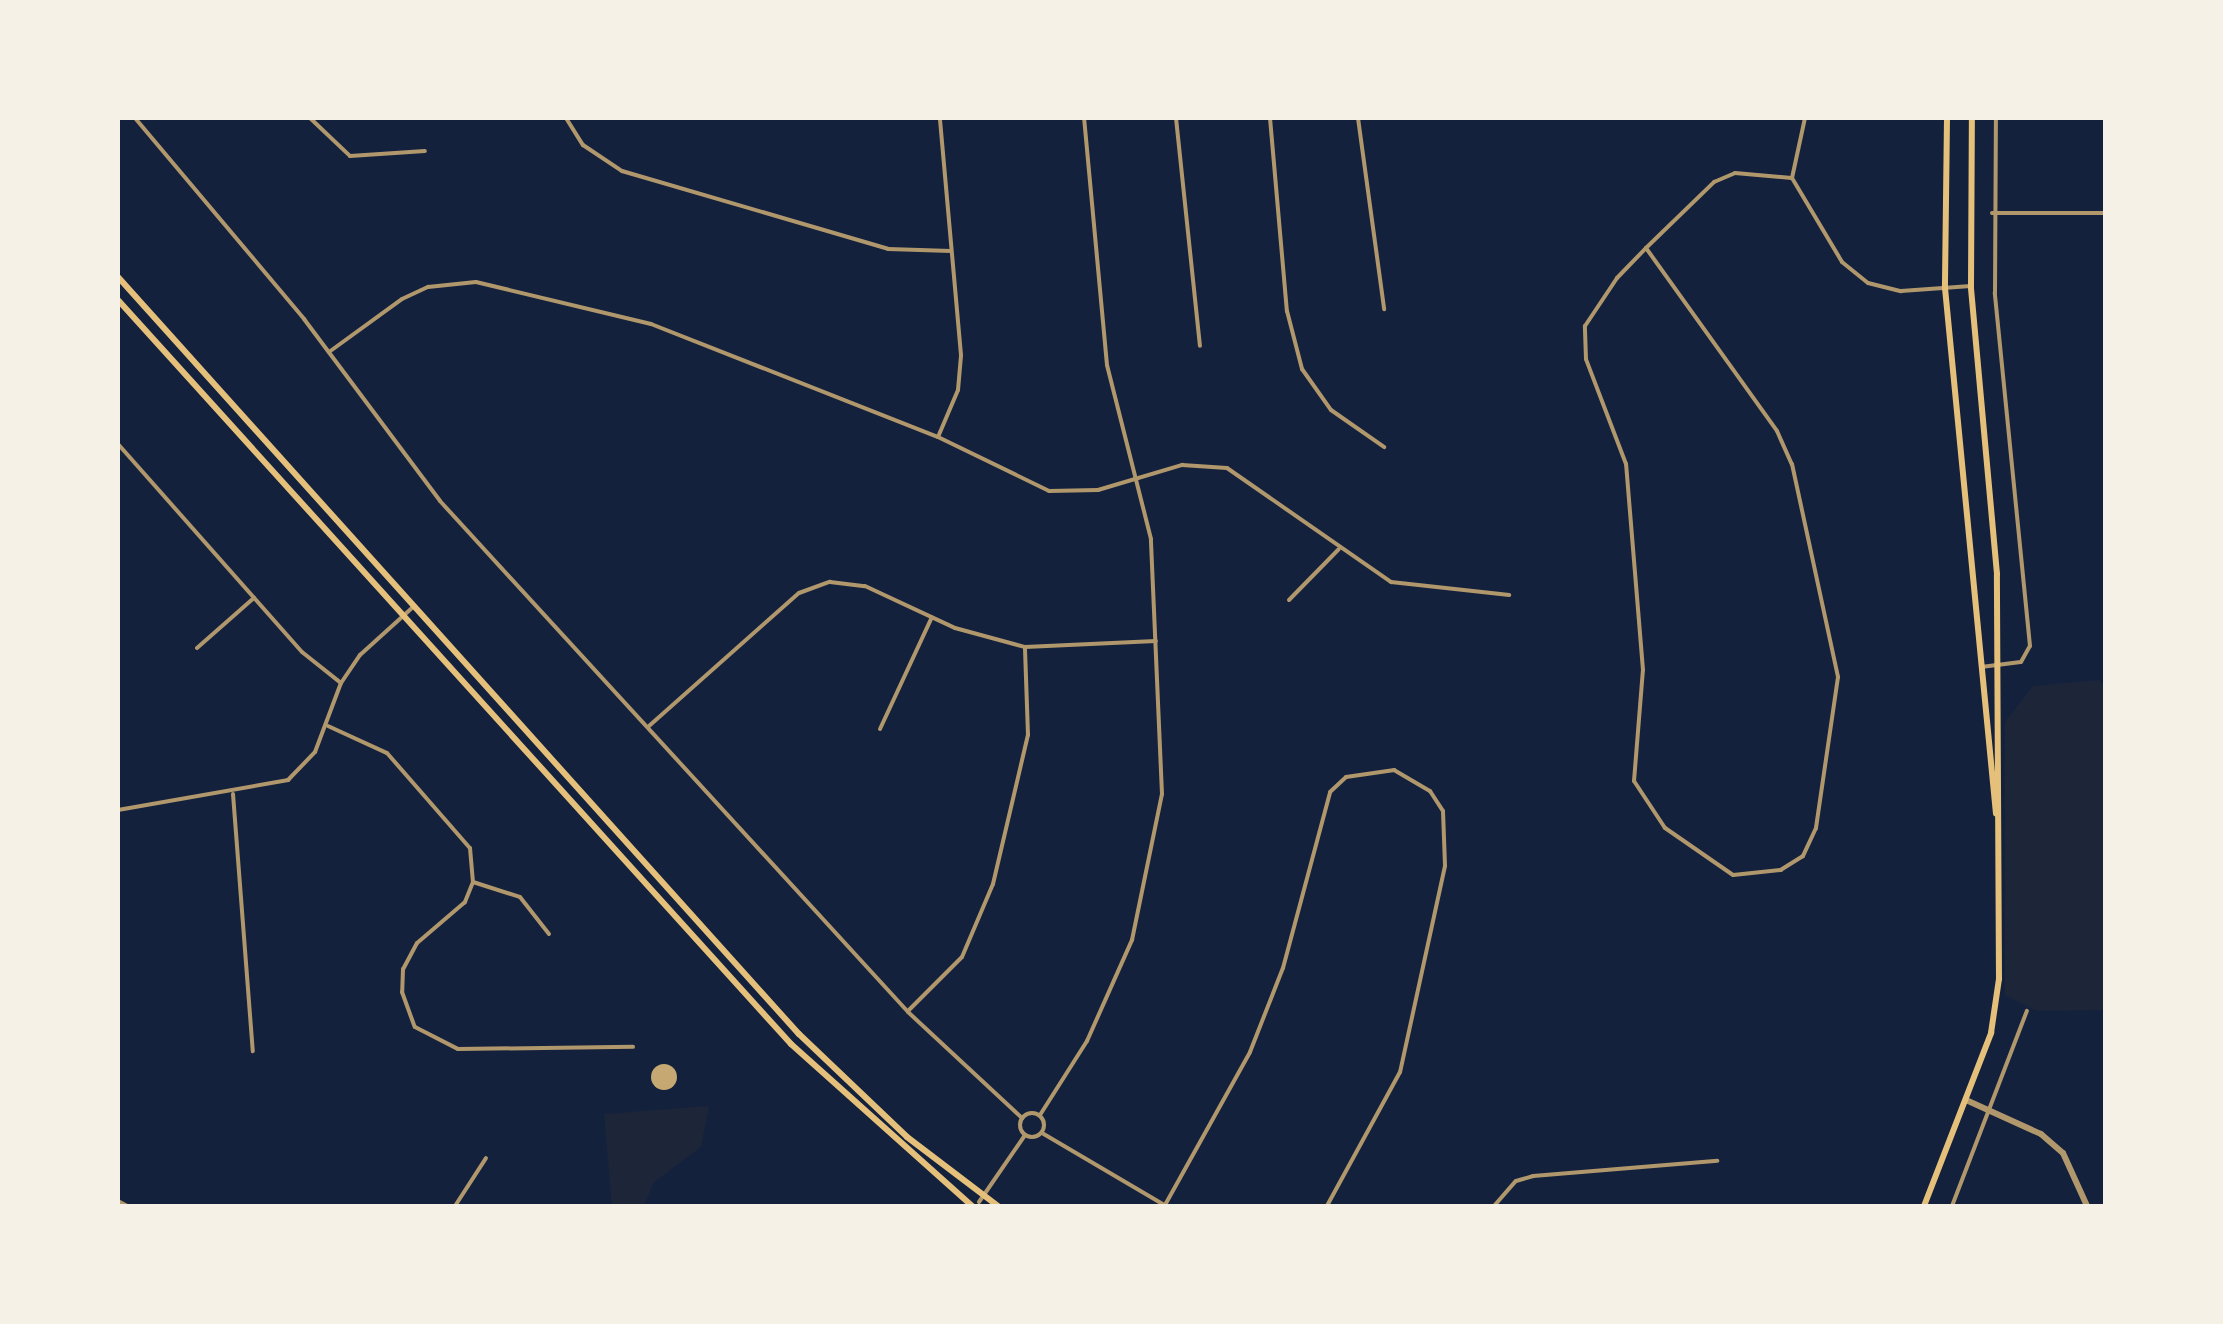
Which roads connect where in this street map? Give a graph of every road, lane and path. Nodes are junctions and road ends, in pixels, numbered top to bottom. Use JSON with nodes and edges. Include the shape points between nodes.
{"nodes":[{"id":1,"x":135,"y":118,"type":"edge"},
{"id":2,"x":310,"y":118,"type":"edge"},
{"id":3,"x":566,"y":118,"type":"edge"},
{"id":4,"x":940,"y":118,"type":"edge"},
{"id":5,"x":1084,"y":118,"type":"edge"},
{"id":6,"x":1176,"y":118,"type":"edge"},
{"id":7,"x":1270,"y":118,"type":"edge"},
{"id":8,"x":1358,"y":118,"type":"edge"},
{"id":9,"x":1805,"y":118,"type":"edge"},
{"id":10,"x":1947,"y":118,"type":"edge"},
{"id":11,"x":1972,"y":118,"type":"edge"},
{"id":12,"x":1996,"y":118,"type":"edge"},
{"id":13,"x":425,"y":151,"type":"dead end"},
{"id":14,"x":1792,"y":178,"type":"junction"},
{"id":15,"x":1992,"y":213,"type":"junction"},
{"id":16,"x":2105,"y":213,"type":"edge"},
{"id":17,"x":1646,"y":248,"type":"junction"},
{"id":18,"x":951,"y":251,"type":"junction"},
{"id":19,"x":118,"y":277,"type":"edge"},
{"id":20,"x":1971,"y":286,"type":"junction"},
{"id":21,"x":1945,"y":288,"type":"junction"},
{"id":22,"x":118,"y":300,"type":"edge"},
{"id":23,"x":1384,"y":309,"type":"dead end"},
{"id":24,"x":1200,"y":346,"type":"dead end"},
{"id":25,"x":329,"y":352,"type":"junction"},
{"id":26,"x":938,"y":437,"type":"junction"},
{"id":27,"x":118,"y":444,"type":"edge"},
{"id":28,"x":1384,"y":447,"type":"dead end"},
{"id":29,"x":1135,"y":479,"type":"junction"},
{"id":30,"x":1339,"y":549,"type":"junction"},
{"id":31,"x":1509,"y":595,"type":"dead end"},
{"id":32,"x":254,"y":598,"type":"junction"},
{"id":33,"x":1289,"y":600,"type":"dead end"},
{"id":34,"x":412,"y":608,"type":"junction"},
{"id":35,"x":401,"y":617,"type":"junction"},
{"id":36,"x":932,"y":617,"type":"junction"},
{"id":37,"x":1156,"y":641,"type":"junction"},
{"id":38,"x":1025,"y":647,"type":"junction"},
{"id":39,"x":197,"y":648,"type":"dead end"},
{"id":40,"x":1996,"y":665,"type":"junction"},
{"id":41,"x":1981,"y":667,"type":"junction"},
{"id":42,"x":341,"y":683,"type":"junction"},
{"id":43,"x":328,"y":726,"type":"junction"},
{"id":44,"x":649,"y":726,"type":"junction"},
{"id":45,"x":880,"y":729,"type":"dead end"},
{"id":46,"x":233,"y":794,"type":"junction"},
{"id":47,"x":118,"y":810,"type":"edge"},
{"id":48,"x":1996,"y":814,"type":"junction"},
{"id":49,"x":473,"y":882,"type":"junction"},
{"id":50,"x":549,"y":934,"type":"dead end"},
{"id":51,"x":2027,"y":1011,"type":"dead end"},
{"id":52,"x":908,"y":1012,"type":"junction"},
{"id":53,"x":633,"y":1047,"type":"dead end"},
{"id":54,"x":253,"y":1051,"type":"dead end"},
{"id":55,"x":1966,"y":1100,"type":"junction"},
{"id":56,"x":1989,"y":1109,"type":"junction"},
{"id":57,"x":1040,"y":1115,"type":"junction"},
{"id":58,"x":1022,"y":1118,"type":"junction"},
{"id":59,"x":1042,"y":1133,"type":"junction"},
{"id":60,"x":1025,"y":1135,"type":"junction"},
{"id":61,"x":486,"y":1158,"type":"dead end"},
{"id":62,"x":1717,"y":1161,"type":"dead end"},
{"id":63,"x":981,"y":1199,"type":"junction"},
{"id":64,"x":118,"y":1201,"type":"edge"},
{"id":65,"x":127,"y":1206,"type":"edge"},
{"id":66,"x":455,"y":1206,"type":"edge"},
{"id":67,"x":972,"y":1206,"type":"edge"},
{"id":68,"x":998,"y":1206,"type":"edge"},
{"id":69,"x":1165,"y":1206,"type":"edge"},
{"id":70,"x":1327,"y":1206,"type":"edge"},
{"id":71,"x":1494,"y":1206,"type":"edge"},
{"id":72,"x":1924,"y":1206,"type":"edge"},
{"id":73,"x":1952,"y":1206,"type":"edge"},
{"id":74,"x":2087,"y":1206,"type":"edge"}],
"edges":[{"from":1,"to":25,"type":"street"},
{"from":2,"to":13,"type":"street","via":[[350,156]]},
{"from":3,"to":18,"type":"street","via":[[583,145],[622,171],[888,249]]},
{"from":4,"to":18,"type":"street"},
{"from":5,"to":29,"type":"street","via":[[1107,365]]},
{"from":6,"to":24,"type":"street"},
{"from":7,"to":28,"type":"street","via":[[1287,311],[1302,369],[1331,410]]},
{"from":8,"to":23,"type":"street"},
{"from":9,"to":14,"type":"street"},
{"from":10,"to":21,"type":"main road"},
{"from":11,"to":20,"type":"main road"},
{"from":12,"to":15,"type":"street"},
{"from":14,"to":17,"type":"street","via":[[1757,171],[1714,182]]},
{"from":14,"to":21,"type":"street","via":[[1853,275],[1884,289]]},
{"from":15,"to":16,"type":"street"},
{"from":15,"to":40,"type":"street","via":[[2030,646],[2021,662]]},
{"from":17,"to":17,"type":"street","via":[[1597,298],[1585,326],[1586,359],[1626,464],[1643,670],[1634,781],[1665,828],[1713,866],[1755,877],[1781,870],[1803,856],[1816,828],[1838,715],[1838,677],[1802,495],[1777,431]]},
{"from":18,"to":26,"type":"street","via":[[961,372]]},
{"from":19,"to":34,"type":"main road"},
{"from":20,"to":21,"type":"street"},
{"from":20,"to":40,"type":"main road","via":[[1996,550]]},
{"from":21,"to":41,"type":"main road"},
{"from":22,"to":35,"type":"main road"},
{"from":25,"to":26,"type":"street","via":[[402,299],[428,287],[476,282],[651,324]]},
{"from":25,"to":44,"type":"street","via":[[440,501]]},
{"from":26,"to":29,"type":"street","via":[[1049,491],[1098,490]]},
{"from":27,"to":32,"type":"street"},
{"from":29,"to":30,"type":"street","via":[[1182,465],[1227,468]]},
{"from":29,"to":37,"type":"street","via":[[1151,539]]},
{"from":30,"to":31,"type":"street","via":[[1391,582]]},
{"from":30,"to":33,"type":"street"},
{"from":32,"to":39,"type":"street"},
{"from":32,"to":42,"type":"street"},
{"from":34,"to":35,"type":"street"},
{"from":34,"to":63,"type":"main road","via":[[820,1056]]},
{"from":35,"to":42,"type":"street"},
{"from":35,"to":67,"type":"main road","via":[[791,1044]]},
{"from":36,"to":38,"type":"street"},
{"from":36,"to":44,"type":"street","via":[[865,586],[830,582],[799,593]]},
{"from":36,"to":45,"type":"street"},
{"from":37,"to":38,"type":"street"},
{"from":37,"to":57,"type":"street","via":[[1162,794],[1149,886],[1113,988]]},
{"from":38,"to":52,"type":"street","via":[[1026,749],[993,884],[962,957]]},
{"from":40,"to":41,"type":"street"},
{"from":40,"to":48,"type":"main road"},
{"from":41,"to":48,"type":"main road"},
{"from":42,"to":43,"type":"street"},
{"from":43,"to":46,"type":"street","via":[[309,761],[288,780]]},
{"from":43,"to":49,"type":"street","via":[[387,753],[465,836]]},
{"from":44,"to":52,"type":"street"},
{"from":46,"to":47,"type":"street"},
{"from":46,"to":54,"type":"street"},
{"from":48,"to":55,"type":"main road","via":[[1999,996]]},
{"from":49,"to":50,"type":"street","via":[[520,897]]},
{"from":49,"to":53,"type":"street","via":[[451,916],[417,943],[403,969],[402,992],[415,1027],[458,1049]]},
{"from":51,"to":56,"type":"street"},
{"from":52,"to":58,"type":"street"},
{"from":55,"to":56,"type":"street"},
{"from":55,"to":72,"type":"main road"},
{"from":56,"to":73,"type":"street"},
{"from":56,"to":74,"type":"street","via":[[2031,1128],[2063,1153]]},
{"from":57,"to":58,"type":"street"},
{"from":57,"to":59,"type":"street"},
{"from":58,"to":60,"type":"street"},
{"from":59,"to":60,"type":"street"},
{"from":59,"to":69,"type":"street"},
{"from":60,"to":63,"type":"street"},
{"from":61,"to":66,"type":"street"},
{"from":62,"to":71,"type":"street","via":[[1533,1176],[1516,1181]]},
{"from":63,"to":68,"type":"main road"},
{"from":64,"to":65,"type":"street"},
{"from":69,"to":70,"type":"street","via":[[1250,1052],[1283,968],[1330,792],[1346,777],[1394,770],[1430,791],[1443,811],[1445,866],[1400,1072]]}]}
